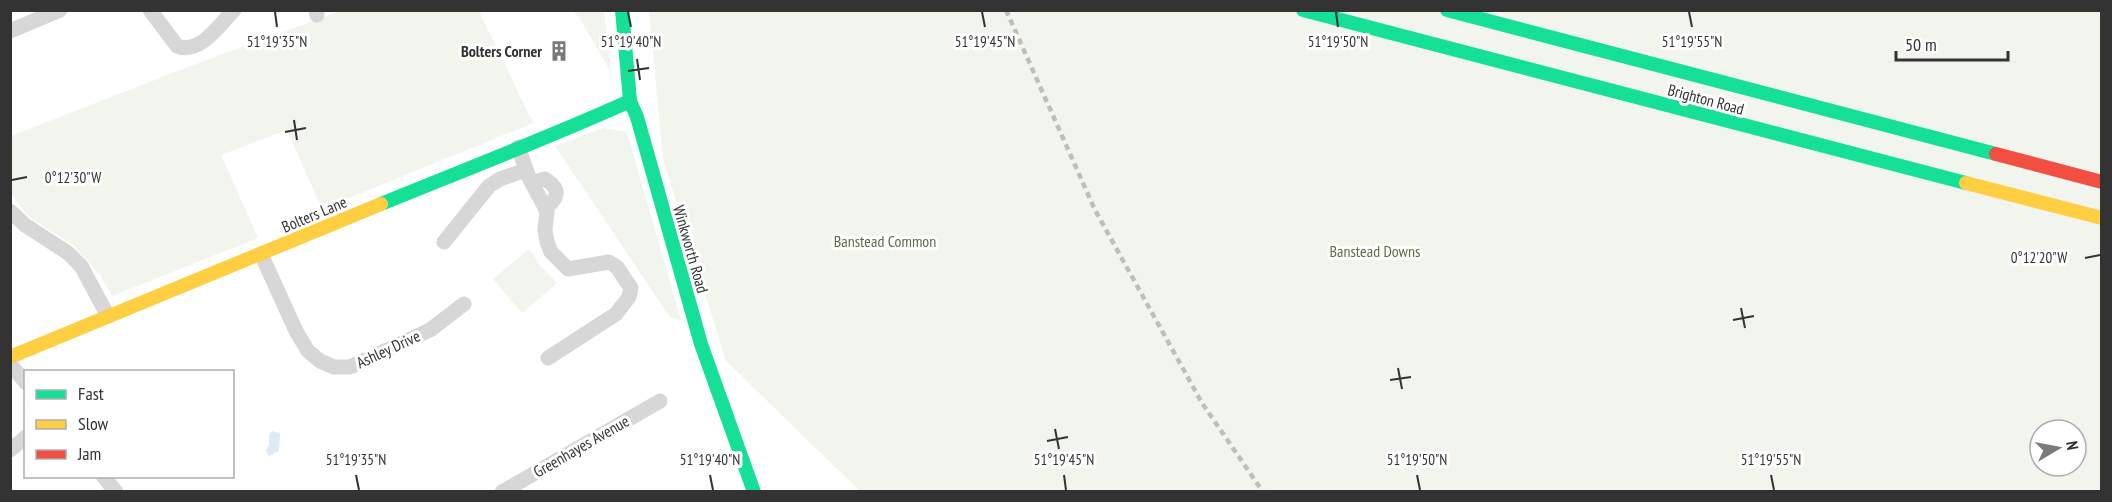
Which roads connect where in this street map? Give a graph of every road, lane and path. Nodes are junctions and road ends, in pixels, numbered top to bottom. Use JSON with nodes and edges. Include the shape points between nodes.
{"nodes":[{"id":1,"x":60,"y":10,"type":"edge"},
{"id":2,"x":150,"y":10,"type":"edge"},
{"id":3,"x":234,"y":10,"type":"edge"},
{"id":4,"x":622,"y":10,"type":"edge"},
{"id":5,"x":1303,"y":10,"type":"edge"},
{"id":6,"x":1447,"y":10,"type":"edge"},
{"id":7,"x":10,"y":31,"type":"edge"},
{"id":8,"x":630,"y":101,"type":"junction"},
{"id":9,"x":518,"y":147,"type":"junction"},
{"id":10,"x":530,"y":178,"type":"junction"},
{"id":11,"x":2102,"y":182,"type":"edge"},
{"id":12,"x":10,"y":211,"type":"edge"},
{"id":13,"x":2102,"y":218,"type":"edge"},
{"id":14,"x":444,"y":242,"type":"dead end"},
{"id":15,"x":261,"y":254,"type":"junction"},
{"id":16,"x":464,"y":304,"type":"dead end"},
{"id":17,"x":108,"y":316,"type":"junction"},
{"id":18,"x":10,"y":357,"type":"edge"},
{"id":19,"x":548,"y":358,"type":"dead end"},
{"id":20,"x":10,"y":364,"type":"edge"},
{"id":21,"x":24,"y":381,"type":"edge"},
{"id":22,"x":660,"y":401,"type":"dead end"},
{"id":23,"x":24,"y":439,"type":"edge"},
{"id":24,"x":10,"y":450,"type":"edge"},
{"id":25,"x":104,"y":478,"type":"edge"},
{"id":26,"x":116,"y":492,"type":"edge"},
{"id":27,"x":501,"y":492,"type":"edge"},
{"id":28,"x":754,"y":492,"type":"edge"}],
"edges":[{"from":1,"to":7,"type":"street"},
{"from":2,"to":3,"type":"street","via":[[177,46],[184,49],[202,42]]},
{"from":4,"to":8,"type":"main road","name":"Winkworth Road"},
{"from":5,"to":13,"type":"main road","name":"Brighton Road"},
{"from":6,"to":11,"type":"main road","name":"Brighton Road"},
{"from":8,"to":9,"type":"main road","name":"Bolters Lane","via":[[560,133]]},
{"from":8,"to":28,"type":"main road","name":"Winkworth Road","via":[[701,344]]},
{"from":9,"to":10,"type":"street"},
{"from":9,"to":15,"type":"main road","name":"Bolters Lane"},
{"from":10,"to":14,"type":"street","via":[[500,179],[489,186]]},
{"from":10,"to":19,"type":"street","via":[[547,211],[547,242],[560,262],[568,269],[609,262],[631,288],[616,314]]},
{"from":12,"to":17,"type":"street","via":[[81,266]]},
{"from":15,"to":16,"type":"street","name":"Ashley Drive","via":[[308,351],[334,367],[350,367],[420,335]]},
{"from":15,"to":17,"type":"main road","name":"Bolters Lane"},
{"from":17,"to":18,"type":"main road","name":"Bolters Lane"},
{"from":20,"to":21,"type":"street"},
{"from":22,"to":27,"type":"street","name":"Greenhayes Avenue"},
{"from":23,"to":24,"type":"street"},
{"from":25,"to":26,"type":"street"}]}
